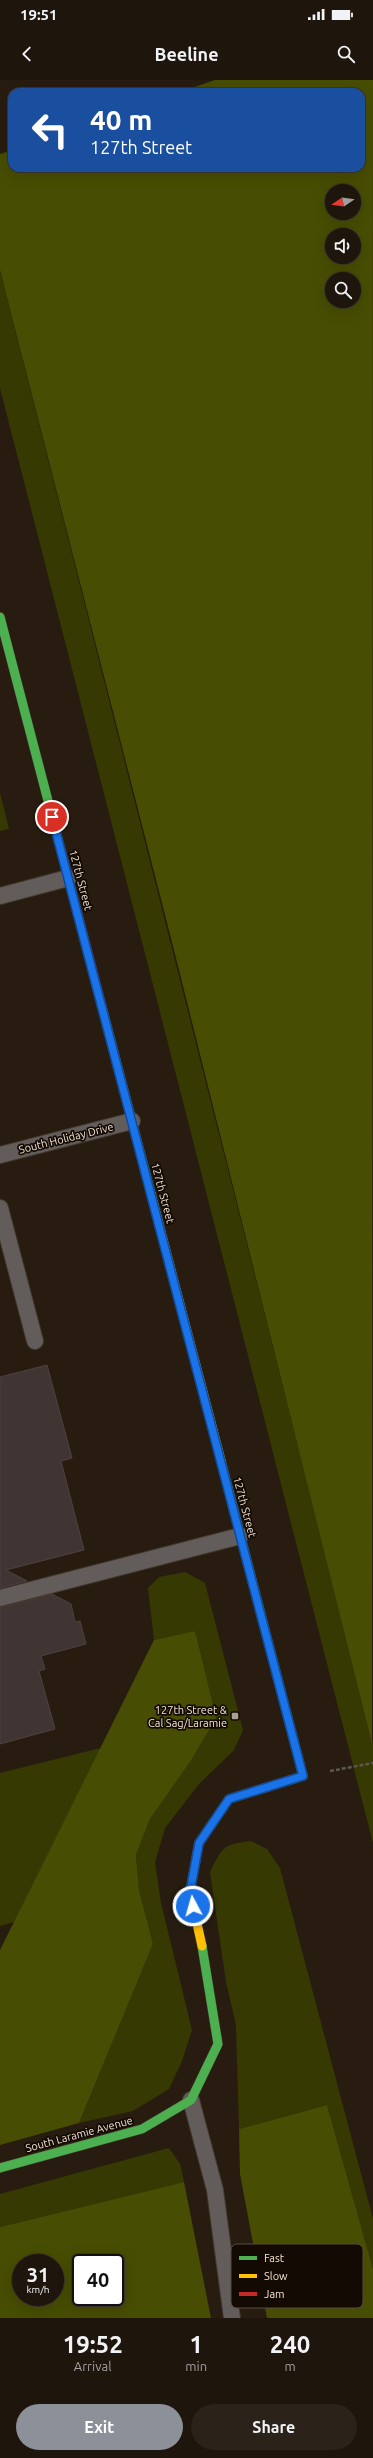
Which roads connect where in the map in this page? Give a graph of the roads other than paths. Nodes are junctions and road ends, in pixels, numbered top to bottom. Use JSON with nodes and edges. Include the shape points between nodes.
{"nodes":[{"id":1,"x":0,"y":617,"type":"edge"},
{"id":2,"x":68,"y":878,"type":"junction"},
{"id":3,"x":0,"y":896,"type":"edge"},
{"id":4,"x":132,"y":1121,"type":"junction"},
{"id":5,"x":0,"y":1154,"type":"edge"},
{"id":6,"x":0,"y":1208,"type":"edge"},
{"id":7,"x":35,"y":1341,"type":"dead end"},
{"id":8,"x":240,"y":1536,"type":"junction"},
{"id":9,"x":0,"y":1598,"type":"edge"},
{"id":10,"x":191,"y":2100,"type":"junction"},
{"id":11,"x":0,"y":2168,"type":"edge"},
{"id":12,"x":232,"y":2318,"type":"edge"}],
"edges":[{"from":1,"to":2,"type":"main road","name":"127th Street"},
{"from":2,"to":3,"type":"lane"},
{"from":2,"to":4,"type":"main road","name":"127th Street"},
{"from":4,"to":5,"type":"lane","name":"South Holiday Drive"},
{"from":4,"to":8,"type":"main road","name":"127th Street"},
{"from":6,"to":7,"type":"lane"},
{"from":8,"to":9,"type":"lane"},
{"from":8,"to":10,"type":"main road","name":"127th Street","via":[[303,1776],[229,1799],[199,1843],[190,1892],[206,1959],[218,2044]]},
{"from":10,"to":11,"type":"main road","name":"South Laramie Avenue","via":[[142,2129]]},
{"from":10,"to":12,"type":"lane","via":[[215,2190]]}]}
